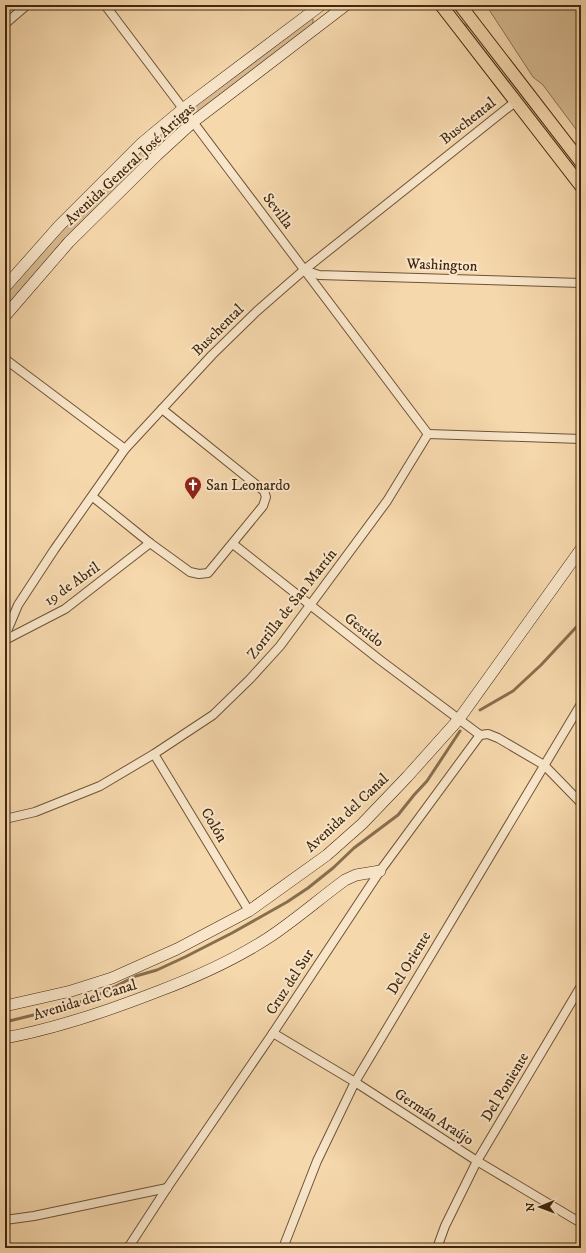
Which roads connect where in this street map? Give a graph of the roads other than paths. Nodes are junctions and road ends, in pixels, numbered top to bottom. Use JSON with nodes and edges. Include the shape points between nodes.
{"nodes":[{"id":1,"x":27,"y":5,"type":"edge"},
{"id":2,"x":105,"y":5,"type":"edge"},
{"id":3,"x":320,"y":5,"type":"edge"},
{"id":4,"x":441,"y":5,"type":"edge"},
{"id":5,"x":460,"y":5,"type":"edge"},
{"id":6,"x":342,"y":6,"type":"edge"},
{"id":7,"x":5,"y":24,"type":"edge"},
{"id":8,"x":515,"y":102,"type":"junction"},
{"id":9,"x":184,"y":108,"type":"junction"},
{"id":10,"x":194,"y":122,"type":"junction"},
{"id":11,"x":581,"y":162,"type":"edge"},
{"id":12,"x":581,"y":186,"type":"edge"},
{"id":13,"x":304,"y":270,"type":"junction"},
{"id":14,"x":581,"y":283,"type":"edge"},
{"id":15,"x":5,"y":287,"type":"edge"},
{"id":16,"x":5,"y":316,"type":"edge"},
{"id":17,"x":5,"y":359,"type":"edge"},
{"id":18,"x":162,"y":409,"type":"junction"},
{"id":19,"x":428,"y":434,"type":"junction"},
{"id":20,"x":581,"y":439,"type":"edge"},
{"id":21,"x":126,"y":449,"type":"junction"},
{"id":22,"x":93,"y":496,"type":"junction"},
{"id":23,"x":150,"y":544,"type":"junction"},
{"id":24,"x":233,"y":544,"type":"junction"},
{"id":25,"x":581,"y":549,"type":"edge"},
{"id":26,"x":310,"y":606,"type":"junction"},
{"id":27,"x":5,"y":636,"type":"edge"},
{"id":28,"x":5,"y":640,"type":"edge"},
{"id":29,"x":581,"y":704,"type":"edge"},
{"id":30,"x":459,"y":719,"type":"junction"},
{"id":31,"x":480,"y":735,"type":"junction"},
{"id":32,"x":154,"y":754,"type":"junction"},
{"id":33,"x":544,"y":765,"type":"junction"},
{"id":34,"x":581,"y":803,"type":"edge"},
{"id":35,"x":5,"y":819,"type":"edge"},
{"id":36,"x":380,"y":871,"type":"junction"},
{"id":37,"x":249,"y":911,"type":"junction"},
{"id":38,"x":581,"y":986,"type":"edge"},
{"id":39,"x":5,"y":1006,"type":"edge"},
{"id":40,"x":273,"y":1033,"type":"junction"},
{"id":41,"x":5,"y":1038,"type":"edge"},
{"id":42,"x":355,"y":1082,"type":"junction"},
{"id":43,"x":477,"y":1161,"type":"junction"},
{"id":44,"x":167,"y":1188,"type":"junction"},
{"id":45,"x":5,"y":1220,"type":"edge"},
{"id":46,"x":581,"y":1223,"type":"edge"},
{"id":47,"x":128,"y":1248,"type":"edge"},
{"id":48,"x":283,"y":1248,"type":"edge"},
{"id":49,"x":437,"y":1248,"type":"edge"}],
"edges":[{"from":1,"to":7,"type":"street"},
{"from":2,"to":9,"type":"street","name":"Sevilla"},
{"from":3,"to":9,"type":"street","name":"Avenida General José Artigas"},
{"from":4,"to":8,"type":"main road"},
{"from":5,"to":11,"type":"main road"},
{"from":6,"to":10,"type":"street","name":"Avenida General José Artigas"},
{"from":8,"to":12,"type":"main road"},
{"from":8,"to":13,"type":"street","name":"Buschental"},
{"from":9,"to":10,"type":"street","name":"Sevilla"},
{"from":9,"to":15,"type":"street","name":"Avenida General José Artigas","via":[[142,144],[64,220]]},
{"from":10,"to":13,"type":"street","name":"Sevilla"},
{"from":10,"to":16,"type":"street","name":"Avenida General José Artigas","via":[[157,154],[69,242]]},
{"from":13,"to":14,"type":"street","name":"Washington","via":[[319,275]]},
{"from":13,"to":18,"type":"street","name":"Buschental","via":[[212,355]]},
{"from":13,"to":19,"type":"street","name":"Sevilla"},
{"from":17,"to":21,"type":"street"},
{"from":18,"to":21,"type":"street","name":"Buschental"},
{"from":18,"to":24,"type":"street","via":[[264,491],[266,497],[263,506]]},
{"from":19,"to":20,"type":"street"},
{"from":19,"to":26,"type":"street","name":"Zorrilla de San Martín","via":[[387,501]]},
{"from":21,"to":22,"type":"street","name":"Buschental"},
{"from":22,"to":23,"type":"street"},
{"from":22,"to":27,"type":"street","name":"Buschental","via":[[18,605]]},
{"from":23,"to":24,"type":"street","via":[[190,572],[199,574],[208,572]]},
{"from":23,"to":28,"type":"street","name":"19 de Abril","via":[[65,609]]},
{"from":24,"to":26,"type":"street","name":"Gestido"},
{"from":25,"to":30,"type":"street","name":"Avenida del Canal"},
{"from":26,"to":30,"type":"street","name":"Gestido"},
{"from":26,"to":32,"type":"street","name":"Zorrilla de San Martín","via":[[250,680],[213,715]]},
{"from":29,"to":33,"type":"street","name":"Del Oriente"},
{"from":30,"to":31,"type":"street","name":"Gestido"},
{"from":30,"to":37,"type":"street","name":"Avenida del Canal","via":[[372,814],[327,855]]},
{"from":31,"to":33,"type":"street","via":[[488,734],[498,738]]},
{"from":31,"to":36,"type":"street","name":"Cruz del Sur"},
{"from":32,"to":35,"type":"street","name":"Zorrilla de San Martín","via":[[100,786],[35,812]]},
{"from":32,"to":37,"type":"street","name":"Colón"},
{"from":33,"to":34,"type":"street"},
{"from":33,"to":42,"type":"street","name":"Del Oriente"},
{"from":36,"to":40,"type":"street","name":"Cruz del Sur"},
{"from":36,"to":41,"type":"street","name":"Avenida del Canal","via":[[345,880],[268,938],[187,980],[67,1024]]},
{"from":37,"to":39,"type":"street","name":"Avenida del Canal","via":[[177,949],[112,978],[71,991]]},
{"from":38,"to":43,"type":"street","name":"Del Poniente"},
{"from":40,"to":42,"type":"street","name":"Germán Araújo"},
{"from":40,"to":44,"type":"street","name":"Cruz del Sur"},
{"from":42,"to":43,"type":"street","name":"Germán Araújo"},
{"from":42,"to":48,"type":"street","name":"Del Oriente","via":[[317,1161]]},
{"from":43,"to":46,"type":"street","name":"Germán Araújo"},
{"from":43,"to":49,"type":"street","name":"Del Poniente"},
{"from":44,"to":45,"type":"street"},
{"from":44,"to":47,"type":"street","name":"Cruz del Sur"}]}
